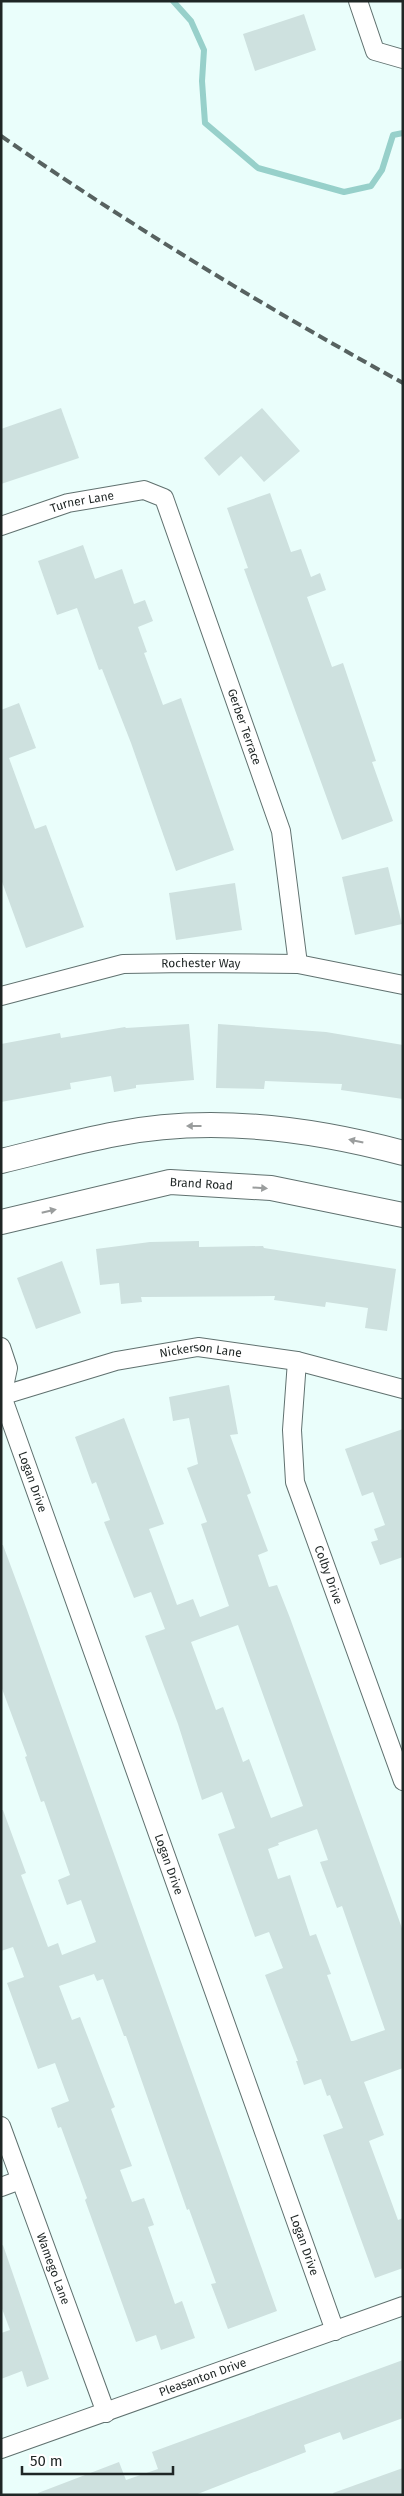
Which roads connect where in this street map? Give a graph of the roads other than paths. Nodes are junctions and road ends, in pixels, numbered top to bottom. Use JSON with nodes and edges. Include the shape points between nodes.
{"nodes":[{"id":1,"x":358,"y":1,"type":"edge"},
{"id":2,"x":403,"y":59,"type":"edge"},
{"id":3,"x":164,"y":498,"type":"joint"},
{"id":4,"x":1,"y":526,"type":"edge"},
{"id":5,"x":298,"y":964,"type":"junction"},
{"id":6,"x":403,"y":986,"type":"edge"},
{"id":7,"x":1,"y":996,"type":"edge"},
{"id":8,"x":403,"y":1153,"type":"edge"},
{"id":9,"x":1,"y":1161,"type":"edge"},
{"id":10,"x":403,"y":1215,"type":"edge"},
{"id":11,"x":1,"y":1222,"type":"edge"},
{"id":12,"x":1,"y":1347,"type":"edge"},
{"id":13,"x":297,"y":1361,"type":"junction"},
{"id":14,"x":403,"y":1389,"type":"edge"},
{"id":15,"x":2,"y":1396,"type":"edge"},
{"id":16,"x":403,"y":1781,"type":"edge"},
{"id":17,"x":1,"y":2126,"type":"edge"},
{"id":18,"x":20,"y":2180,"type":"junction"},
{"id":19,"x":1,"y":2187,"type":"edge"},
{"id":20,"x":403,"y":2306,"type":"edge"},
{"id":21,"x":335,"y":2331,"type":"junction"},
{"id":22,"x":106,"y":2412,"type":"junction"},
{"id":23,"x":1,"y":2449,"type":"edge"}],
"edges":[{"from":1,"to":2,"type":"street","via":[[375,51]]},
{"from":3,"to":4,"type":"street","name":"Turner Lane","via":[[144,490],[68,503]]},
{"from":3,"to":5,"type":"street","name":"Gerber Terrace","via":[[281,830]]},
{"from":5,"to":6,"type":"street","name":"Rochester Way"},
{"from":5,"to":7,"type":"street","name":"Rochester Way","via":[[123,964]]},
{"from":8,"to":9,"type":"main road","one_way":true,"via":[[357,1141],[272,1127],[187,1126],[117,1133]]},
{"from":11,"to":10,"type":"main road","name":"Brand Road","one_way":true,"via":[[170,1182],[271,1188]]},
{"from":12,"to":15,"type":"street","via":[[8,1368]]},
{"from":13,"to":14,"type":"street","name":"Nickerson Lane"},
{"from":13,"to":15,"type":"street","name":"Nickerson Lane","via":[[198,1348],[116,1361]]},
{"from":13,"to":16,"type":"street","name":"Colby Drive","via":[[292,1430],[295,1482]]},
{"from":15,"to":21,"type":"street","name":"Logan Drive"},
{"from":17,"to":18,"type":"street","name":"Wamego Lane"},
{"from":18,"to":19,"type":"street"},
{"from":18,"to":22,"type":"street","name":"Wamego Lane"},
{"from":20,"to":21,"type":"street","name":"Pleasanton Drive"},
{"from":21,"to":22,"type":"street","name":"Pleasanton Drive"},
{"from":22,"to":23,"type":"street","name":"Pleasanton Drive"}]}
